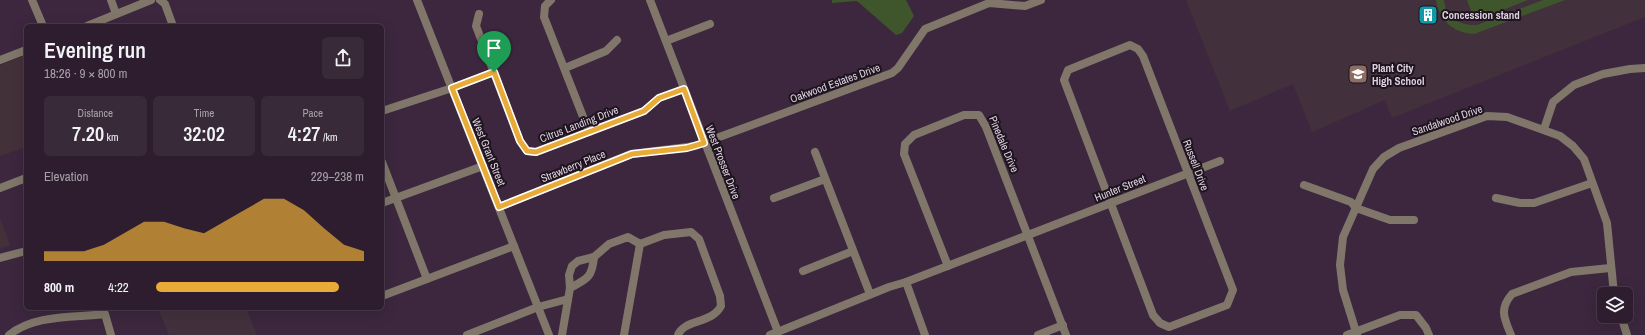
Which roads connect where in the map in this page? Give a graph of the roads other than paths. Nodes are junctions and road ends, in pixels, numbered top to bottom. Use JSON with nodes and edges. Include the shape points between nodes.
{"nodes":[{"id":1,"x":32,"y":0,"type":"edge"},
{"id":2,"x":111,"y":0,"type":"edge"},
{"id":3,"x":151,"y":0,"type":"edge"},
{"id":4,"x":160,"y":0,"type":"edge"},
{"id":5,"x":417,"y":0,"type":"edge"},
{"id":6,"x":550,"y":0,"type":"edge"},
{"id":7,"x":650,"y":0,"type":"edge"},
{"id":8,"x":1041,"y":0,"type":"edge"},
{"id":9,"x":1023,"y":3,"type":"edge"},
{"id":10,"x":116,"y":14,"type":"junction"},
{"id":11,"x":478,"y":14,"type":"dead end"},
{"id":12,"x":41,"y":24,"type":"edge"},
{"id":13,"x":92,"y":24,"type":"edge"},
{"id":14,"x":172,"y":24,"type":"edge"},
{"id":15,"x":710,"y":24,"type":"dead end"},
{"id":16,"x":617,"y":40,"type":"dead end"},
{"id":17,"x":666,"y":41,"type":"junction"},
{"id":18,"x":24,"y":51,"type":"edge"},
{"id":19,"x":0,"y":60,"type":"edge"},
{"id":20,"x":565,"y":68,"type":"junction"},
{"id":21,"x":1645,"y":68,"type":"edge"},
{"id":22,"x":494,"y":72,"type":"junction"},
{"id":23,"x":452,"y":88,"type":"junction"},
{"id":24,"x":684,"y":89,"type":"junction"},
{"id":25,"x":384,"y":110,"type":"edge"},
{"id":26,"x":1544,"y":129,"type":"junction"},
{"id":27,"x":589,"y":132,"type":"junction"},
{"id":28,"x":704,"y":143,"type":"junction"},
{"id":29,"x":815,"y":152,"type":"dead end"},
{"id":30,"x":1220,"y":161,"type":"dead end"},
{"id":31,"x":483,"y":166,"type":"junction"},
{"id":32,"x":384,"y":167,"type":"edge"},
{"id":33,"x":1187,"y":173,"type":"junction"},
{"id":34,"x":24,"y":179,"type":"edge"},
{"id":35,"x":825,"y":179,"type":"junction"},
{"id":36,"x":1592,"y":183,"type":"junction"},
{"id":37,"x":1304,"y":185,"type":"dead end"},
{"id":38,"x":0,"y":188,"type":"edge"},
{"id":39,"x":774,"y":198,"type":"dead end"},
{"id":40,"x":1496,"y":198,"type":"dead end"},
{"id":41,"x":396,"y":199,"type":"junction"},
{"id":42,"x":384,"y":202,"type":"edge"},
{"id":43,"x":1110,"y":203,"type":"junction"},
{"id":44,"x":499,"y":207,"type":"junction"},
{"id":45,"x":1356,"y":208,"type":"junction"},
{"id":46,"x":1414,"y":220,"type":"dead end"},
{"id":47,"x":1028,"y":236,"type":"junction"},
{"id":48,"x":640,"y":244,"type":"junction"},
{"id":49,"x":514,"y":246,"type":"junction"},
{"id":50,"x":853,"y":251,"type":"junction"},
{"id":51,"x":24,"y":252,"type":"edge"},
{"id":52,"x":594,"y":257,"type":"junction"},
{"id":53,"x":0,"y":258,"type":"edge"},
{"id":54,"x":948,"y":266,"type":"junction"},
{"id":55,"x":1610,"y":268,"type":"junction"},
{"id":56,"x":803,"y":271,"type":"dead end"},
{"id":57,"x":427,"y":279,"type":"junction"},
{"id":58,"x":906,"y":282,"type":"junction"},
{"id":59,"x":1613,"y":287,"type":"edge"},
{"id":60,"x":570,"y":288,"type":"junction"},
{"id":61,"x":870,"y":294,"type":"junction"},
{"id":62,"x":384,"y":295,"type":"edge"},
{"id":63,"x":568,"y":299,"type":"junction"},
{"id":64,"x":538,"y":307,"type":"junction"},
{"id":65,"x":104,"y":311,"type":"edge"},
{"id":66,"x":1623,"y":323,"type":"edge"},
{"id":67,"x":1063,"y":325,"type":"junction"},
{"id":68,"x":774,"y":333,"type":"edge"},
{"id":69,"x":1356,"y":333,"type":"edge"},
{"id":70,"x":1625,"y":334,"type":"edge"},
{"id":71,"x":9,"y":335,"type":"edge"},
{"id":72,"x":111,"y":335,"type":"edge"},
{"id":73,"x":467,"y":335,"type":"edge"},
{"id":74,"x":549,"y":335,"type":"edge"},
{"id":75,"x":562,"y":335,"type":"edge"},
{"id":76,"x":624,"y":335,"type":"edge"},
{"id":77,"x":678,"y":335,"type":"edge"},
{"id":78,"x":925,"y":335,"type":"edge"},
{"id":79,"x":1038,"y":335,"type":"edge"},
{"id":80,"x":1066,"y":335,"type":"edge"},
{"id":81,"x":1347,"y":335,"type":"edge"},
{"id":82,"x":1429,"y":335,"type":"edge"},
{"id":83,"x":1512,"y":335,"type":"edge"}],
"edges":[{"from":1,"to":12,"type":"street"},
{"from":2,"to":10,"type":"street"},
{"from":3,"to":10,"type":"street"},
{"from":4,"to":14,"type":"street"},
{"from":5,"to":23,"type":"street","name":"West Grant Street"},
{"from":6,"to":20,"type":"street","via":[[545,6],[544,17]]},
{"from":7,"to":17,"type":"street","name":"West Prosser Drive"},
{"from":8,"to":9,"type":"street","name":"Oakwood Estates Drive"},
{"from":9,"to":28,"type":"street","name":"Oakwood Estates Drive","via":[[989,4],[925,28],[892,73]]},
{"from":10,"to":13,"type":"street"},
{"from":11,"to":22,"type":"street","name":"Citrus Landing Drive","via":[[476,26]]},
{"from":15,"to":17,"type":"street"},
{"from":16,"to":20,"type":"street","via":[[606,51]]},
{"from":17,"to":24,"type":"street","name":"West Prosser Drive"},
{"from":18,"to":19,"type":"street"},
{"from":20,"to":27,"type":"street"},
{"from":21,"to":26,"type":"street","via":[[1603,74],[1574,85],[1553,102]]},
{"from":22,"to":23,"type":"street"},
{"from":22,"to":27,"type":"street","name":"Citrus Landing Drive","via":[[520,141],[527,151],[536,152]]},
{"from":23,"to":25,"type":"street"},
{"from":23,"to":31,"type":"street","name":"West Grant Street"},
{"from":24,"to":27,"type":"street","name":"Citrus Landing Drive","via":[[659,98],[644,111]]},
{"from":24,"to":28,"type":"street","name":"West Prosser Drive"},
{"from":26,"to":36,"type":"street","name":"Sandalwood Drive","via":[[1560,136],[1573,146],[1584,159]]},
{"from":26,"to":45,"type":"street","name":"Sandalwood Drive","via":[[1507,117],[1487,116],[1399,148],[1384,157],[1373,169]]},
{"from":28,"to":44,"type":"street","name":"Strawberry Place","via":[[687,148],[632,154]]},
{"from":28,"to":68,"type":"street","name":"West Prosser Drive"},
{"from":29,"to":35,"type":"street"},
{"from":30,"to":33,"type":"street","name":"Hunter Street"},
{"from":31,"to":41,"type":"street"},
{"from":31,"to":44,"type":"street","name":"West Grant Street"},
{"from":32,"to":41,"type":"street"},
{"from":33,"to":43,"type":"street","name":"Hunter Street"},
{"from":33,"to":43,"type":"street","name":"Russell Drive","via":[[1233,290],[1227,305],[1169,327],[1160,324],[1153,316]]},
{"from":33,"to":43,"type":"street","name":"Russell Drive","via":[[1143,56],[1138,49],[1130,45],[1068,70],[1064,80]]},
{"from":34,"to":38,"type":"street"},
{"from":35,"to":39,"type":"street"},
{"from":35,"to":50,"type":"street"},
{"from":36,"to":40,"type":"street","via":[[1534,203]]},
{"from":36,"to":55,"type":"street","name":"Sandalwood Drive","via":[[1607,222]]},
{"from":37,"to":45,"type":"street","via":[[1351,202]]},
{"from":41,"to":42,"type":"street"},
{"from":41,"to":57,"type":"street"},
{"from":43,"to":47,"type":"street","name":"Hunter Street"},
{"from":44,"to":49,"type":"street","name":"West Grant Street"},
{"from":45,"to":46,"type":"street","via":[[1390,220]]},
{"from":45,"to":69,"type":"street","name":"Sandalwood Drive","via":[[1344,237],[1340,265],[1343,290]]},
{"from":47,"to":54,"type":"street","name":"Hunter Street"},
{"from":47,"to":54,"type":"street","name":"Pinedale Drive","via":[[980,114],[964,115],[914,135],[905,144],[904,154]]},
{"from":47,"to":67,"type":"street","name":"Pinedale Drive"},
{"from":48,"to":52,"type":"street","via":[[628,237],[609,244]]},
{"from":48,"to":76,"type":"street"},
{"from":48,"to":77,"type":"street","via":[[664,235],[686,232],[691,232],[699,240],[720,296],[721,306],[715,315],[682,329]]},
{"from":49,"to":57,"type":"street"},
{"from":49,"to":64,"type":"street","name":"West Grant Street"},
{"from":50,"to":56,"type":"street"},
{"from":50,"to":61,"type":"street"},
{"from":51,"to":53,"type":"street"},
{"from":52,"to":60,"type":"street","via":[[592,272],[585,280]]},
{"from":52,"to":60,"type":"street","via":[[578,261],[572,266],[569,275]]},
{"from":54,"to":58,"type":"street","name":"Hunter Street"},
{"from":55,"to":59,"type":"street","name":"Sandalwood Drive"},
{"from":55,"to":83,"type":"street","via":[[1571,272],[1512,294],[1505,302],[1503,311]]},
{"from":57,"to":62,"type":"street"},
{"from":58,"to":61,"type":"street"},
{"from":58,"to":78,"type":"street"},
{"from":60,"to":63,"type":"street"},
{"from":61,"to":68,"type":"street"},
{"from":63,"to":64,"type":"street"},
{"from":63,"to":75,"type":"street"},
{"from":64,"to":73,"type":"street"},
{"from":64,"to":74,"type":"street","name":"West Grant Street"},
{"from":65,"to":71,"type":"street","via":[[44,319],[16,329]]},
{"from":65,"to":72,"type":"street"},
{"from":66,"to":70,"type":"street"},
{"from":67,"to":79,"type":"street"},
{"from":67,"to":80,"type":"street","name":"Pinedale Drive"},
{"from":69,"to":81,"type":"street"},
{"from":69,"to":82,"type":"street","via":[[1400,315],[1416,315]]}]}
